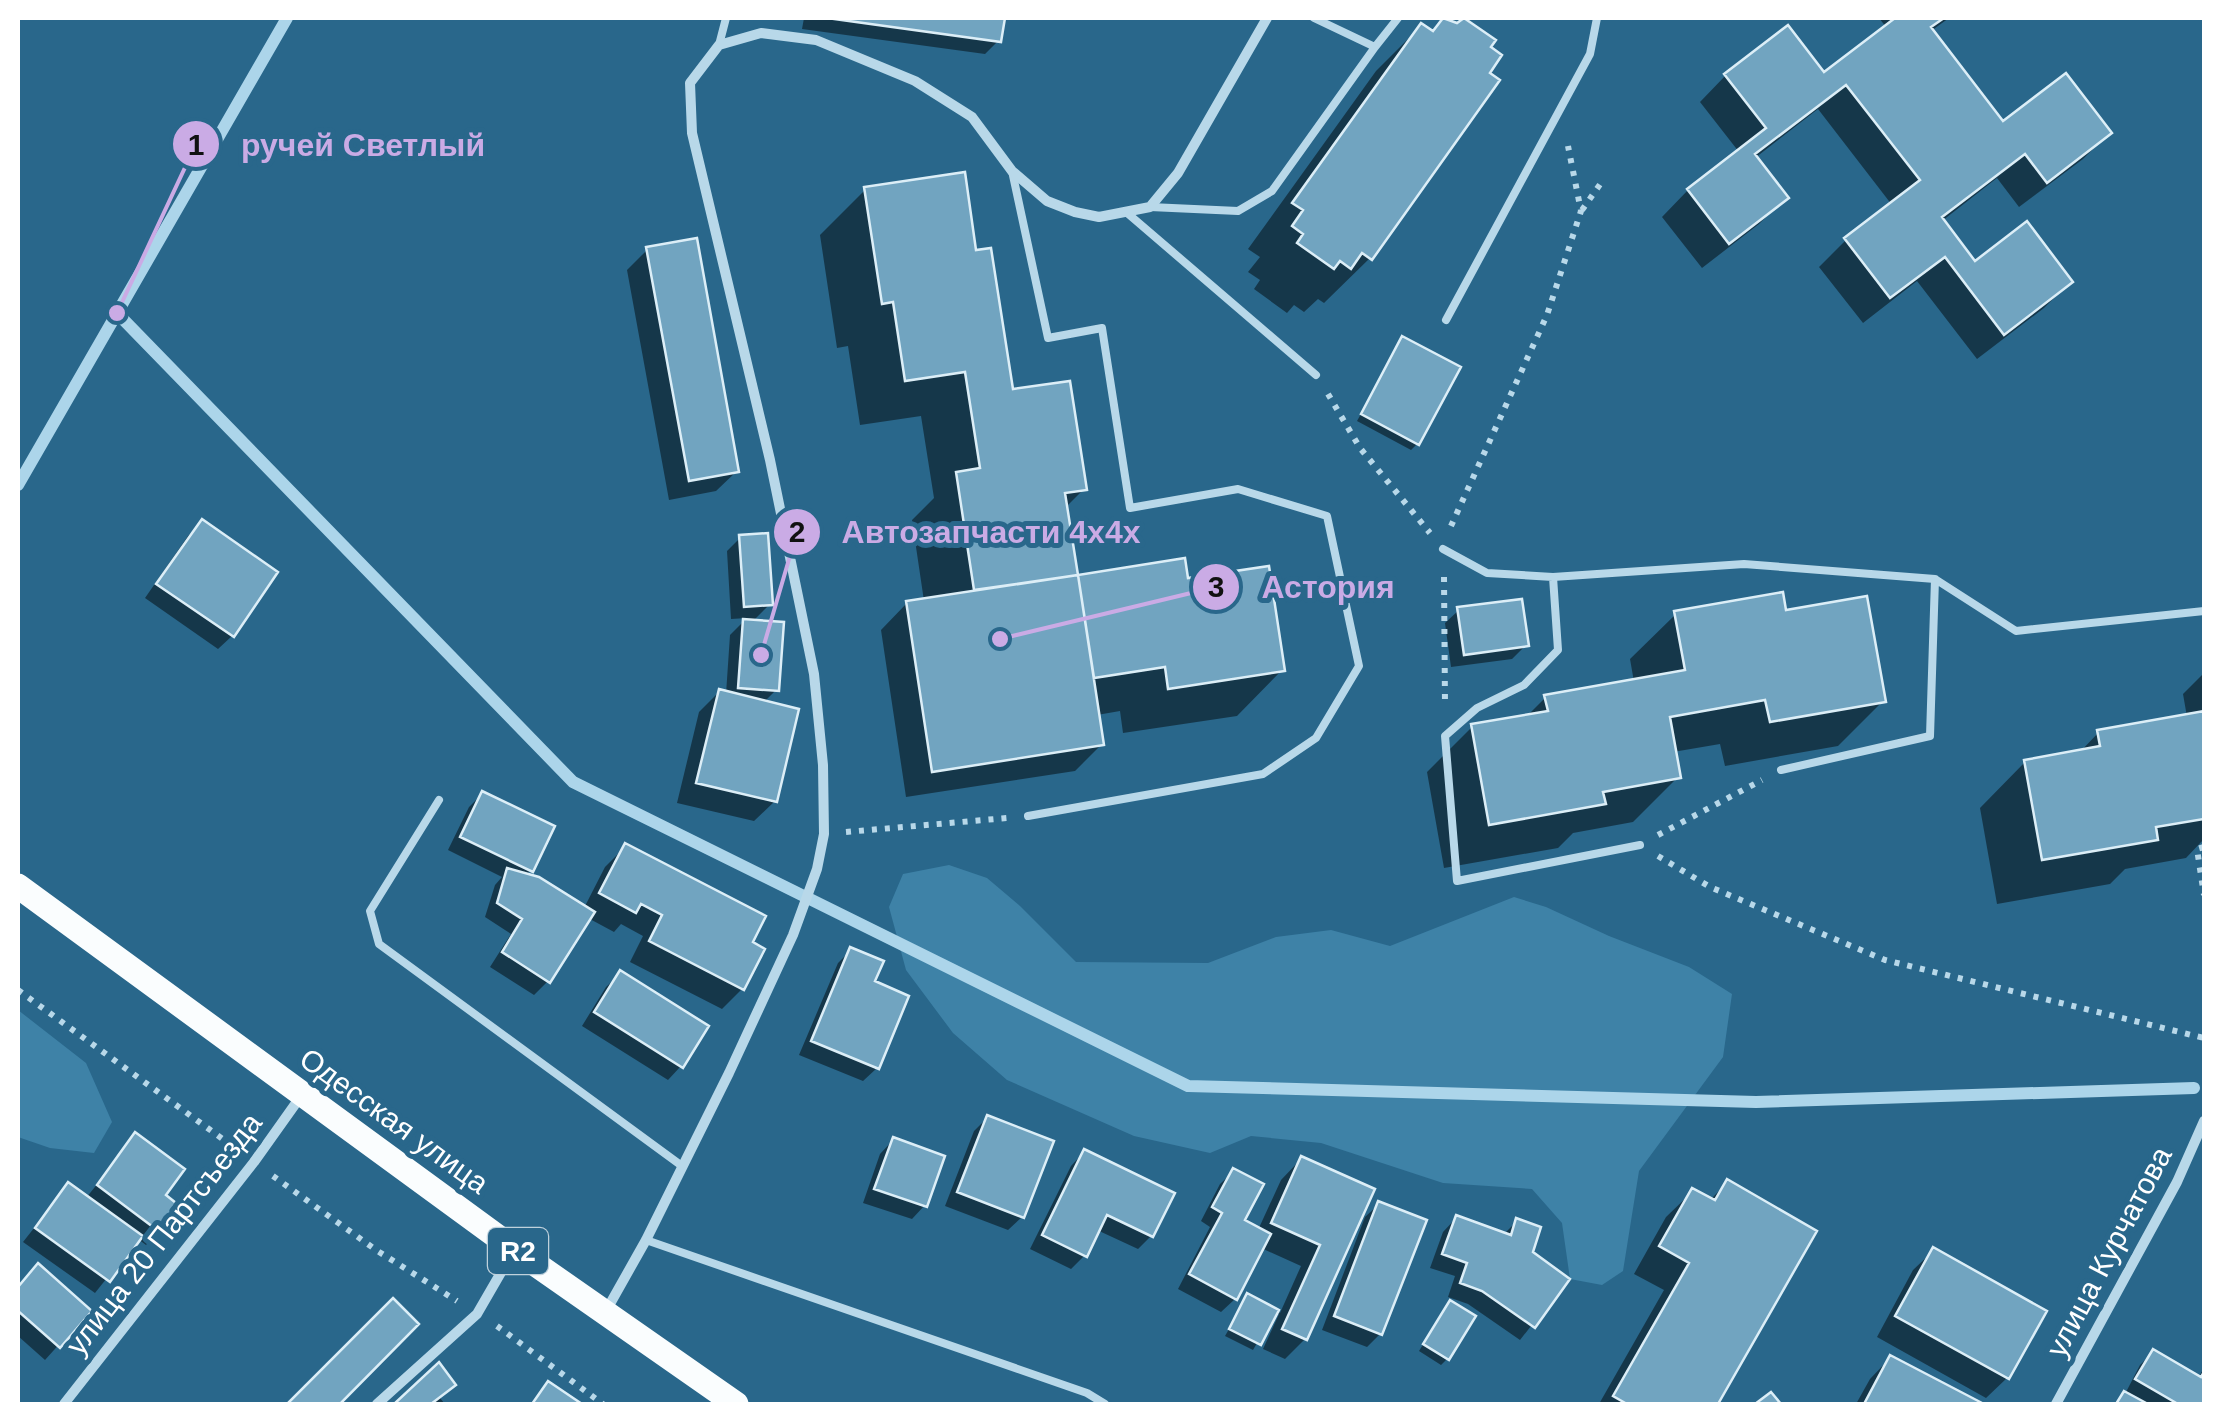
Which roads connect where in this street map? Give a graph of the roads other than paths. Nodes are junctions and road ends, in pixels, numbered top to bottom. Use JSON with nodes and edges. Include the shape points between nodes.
{"nodes":[{"id":1,"x":726,"y":18,"type":"edge"},
{"id":2,"x":1268,"y":18,"type":"edge"},
{"id":3,"x":1314,"y":18,"type":"edge"},
{"id":4,"x":1398,"y":18,"type":"edge"},
{"id":5,"x":1598,"y":18,"type":"edge"},
{"id":6,"x":719,"y":44,"type":"junction"},
{"id":7,"x":1376,"y":48,"type":"junction"},
{"id":8,"x":1012,"y":172,"type":"junction"},
{"id":9,"x":1150,"y":207,"type":"junction"},
{"id":10,"x":1126,"y":212,"type":"junction"},
{"id":11,"x":1446,"y":320,"type":"dead end"},
{"id":12,"x":1316,"y":375,"type":"road end"},
{"id":13,"x":1444,"y":549,"type":"road end"},
{"id":14,"x":1553,"y":577,"type":"junction"},
{"id":15,"x":1935,"y":578,"type":"junction"},
{"id":16,"x":2204,"y":612,"type":"edge"},
{"id":17,"x":1781,"y":770,"type":"road end"},
{"id":18,"x":439,"y":800,"type":"dead end"},
{"id":19,"x":1028,"y":816,"type":"road end"},
{"id":20,"x":1640,"y":845,"type":"road end"},
{"id":21,"x":18,"y":886,"type":"edge"},
{"id":22,"x":303,"y":1094,"type":"junction"},
{"id":23,"x":2204,"y":1121,"type":"edge"},
{"id":24,"x":682,"y":1166,"type":"junction"},
{"id":25,"x":646,"y":1240,"type":"junction"},
{"id":26,"x":514,"y":1249,"type":"junction"},
{"id":27,"x":606,"y":1311,"type":"junction"},
{"id":28,"x":64,"y":1404,"type":"edge"},
{"id":29,"x":377,"y":1404,"type":"edge"},
{"id":30,"x":736,"y":1404,"type":"edge"},
{"id":31,"x":1105,"y":1404,"type":"edge"},
{"id":32,"x":2056,"y":1404,"type":"edge"}],
"edges":[{"from":1,"to":6,"type":"lane"},
{"from":2,"to":9,"type":"street","via":[[1178,173]]},
{"from":3,"to":7,"type":"lane"},
{"from":4,"to":7,"type":"lane"},
{"from":5,"to":11,"type":"lane","via":[[1590,54],[1562,110]]},
{"from":6,"to":8,"type":"street","via":[[761,33],[816,40],[914,81],[972,117]]},
{"from":6,"to":24,"type":"street","via":[[690,83],[692,132],[814,674],[824,834],[792,935]]},
{"from":7,"to":9,"type":"lane","via":[[1272,191],[1238,211]]},
{"from":8,"to":10,"type":"street","via":[[1047,201],[1075,212]]},
{"from":8,"to":19,"type":"lane","via":[[1048,338],[1102,328],[1130,508],[1238,488],[1327,516],[1359,666],[1316,738],[1263,774]]},
{"from":9,"to":10,"type":"street"},
{"from":10,"to":12,"type":"lane"},
{"from":13,"to":14,"type":"lane","via":[[1486,573]]},
{"from":14,"to":15,"type":"lane","via":[[1744,564]]},
{"from":14,"to":20,"type":"lane","via":[[1558,650],[1524,685],[1478,708],[1445,736],[1457,882]]},
{"from":15,"to":16,"type":"lane","via":[[2016,631]]},
{"from":15,"to":17,"type":"lane","via":[[1930,736]]},
{"from":18,"to":24,"type":"lane","via":[[370,911],[379,944]]},
{"from":21,"to":22,"type":"main road","name":"Одесская улица","number":"R2"},
{"from":22,"to":26,"type":"main road","name":"Одесская улица","number":"R2"},
{"from":22,"to":28,"type":"street","name":"улица 20 Партсъезда"},
{"from":23,"to":32,"type":"street","name":"улица Курчатова"},
{"from":24,"to":25,"type":"street"},
{"from":25,"to":27,"type":"street"},
{"from":25,"to":31,"type":"lane"},
{"from":26,"to":27,"type":"main road","name":"Одесская улица","number":"R2"},
{"from":26,"to":29,"type":"street","via":[[477,1314]]},
{"from":27,"to":30,"type":"main road","name":"Одесская улица","number":"R2"}]}
